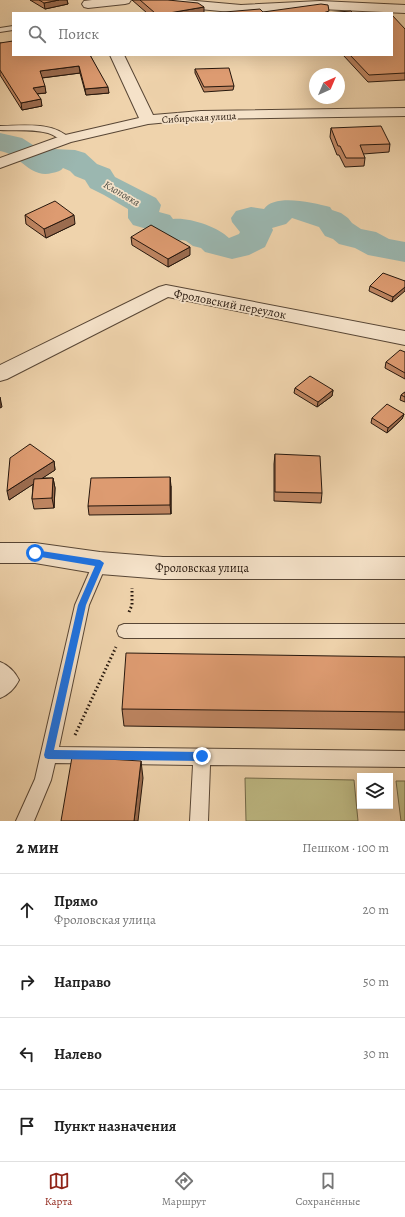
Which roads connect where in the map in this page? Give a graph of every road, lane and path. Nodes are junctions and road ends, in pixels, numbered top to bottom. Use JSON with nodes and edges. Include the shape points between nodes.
{"nodes":[{"id":1,"x":125,"y":0,"type":"edge"},
{"id":2,"x":148,"y":0,"type":"edge"},
{"id":3,"x":89,"y":6,"type":"edge"},
{"id":4,"x":405,"y":9,"type":"edge"},
{"id":5,"x":12,"y":28,"type":"edge"},
{"id":6,"x":0,"y":30,"type":"edge"},
{"id":7,"x":117,"y":56,"type":"edge"},
{"id":8,"x":405,"y":112,"type":"edge"},
{"id":9,"x":148,"y":120,"type":"junction"},
{"id":10,"x":0,"y":128,"type":"edge"},
{"id":11,"x":66,"y":139,"type":"junction"},
{"id":12,"x":0,"y":163,"type":"edge"},
{"id":13,"x":405,"y":338,"type":"edge"},
{"id":14,"x":0,"y":374,"type":"edge"},
{"id":15,"x":0,"y":552,"type":"edge"},
{"id":16,"x":100,"y":563,"type":"junction"},
{"id":17,"x":132,"y":566,"type":"junction"},
{"id":18,"x":405,"y":568,"type":"edge"},
{"id":19,"x":124,"y":631,"type":"junction"},
{"id":20,"x":405,"y":631,"type":"edge"},
{"id":21,"x":0,"y":669,"type":"edge"},
{"id":22,"x":0,"y":691,"type":"edge"},
{"id":23,"x":48,"y":755,"type":"junction"},
{"id":24,"x":66,"y":755,"type":"junction"},
{"id":25,"x":202,"y":756,"type":"junction"},
{"id":26,"x":405,"y":759,"type":"edge"},
{"id":27,"x":25,"y":821,"type":"edge"},
{"id":28,"x":199,"y":821,"type":"edge"}],
"edges":[{"from":1,"to":3,"type":"street"},
{"from":2,"to":4,"type":"street","via":[[241,9],[320,5]]},
{"from":5,"to":6,"type":"lane"},
{"from":7,"to":9,"type":"street"},
{"from":8,"to":9,"type":"street","name":"Сибирская улица","via":[[201,115]]},
{"from":9,"to":11,"type":"street","name":"Сибирская улица"},
{"from":10,"to":11,"type":"lane","via":[[49,130],[59,133]]},
{"from":11,"to":12,"type":"street","name":"Сибирская улица"},
{"from":13,"to":14,"type":"street","name":"Фроловский переулок","via":[[166,291]]},
{"from":15,"to":16,"type":"street","name":"Фроловская улица","via":[[35,553]]},
{"from":16,"to":17,"type":"street","name":"Фроловская улица"},
{"from":16,"to":23,"type":"lane","via":[[82,605]]},
{"from":17,"to":18,"type":"street","name":"Фроловская улица"},
{"from":17,"to":19,"type":"path","via":[[132,605]]},
{"from":19,"to":20,"type":"lane"},
{"from":19,"to":24,"type":"path"},
{"from":21,"to":22,"type":"lane","via":[[11,680]]},
{"from":23,"to":24,"type":"lane"},
{"from":23,"to":27,"type":"lane","via":[[43,780]]},
{"from":24,"to":25,"type":"lane"},
{"from":25,"to":26,"type":"lane"},
{"from":25,"to":28,"type":"lane"}]}
